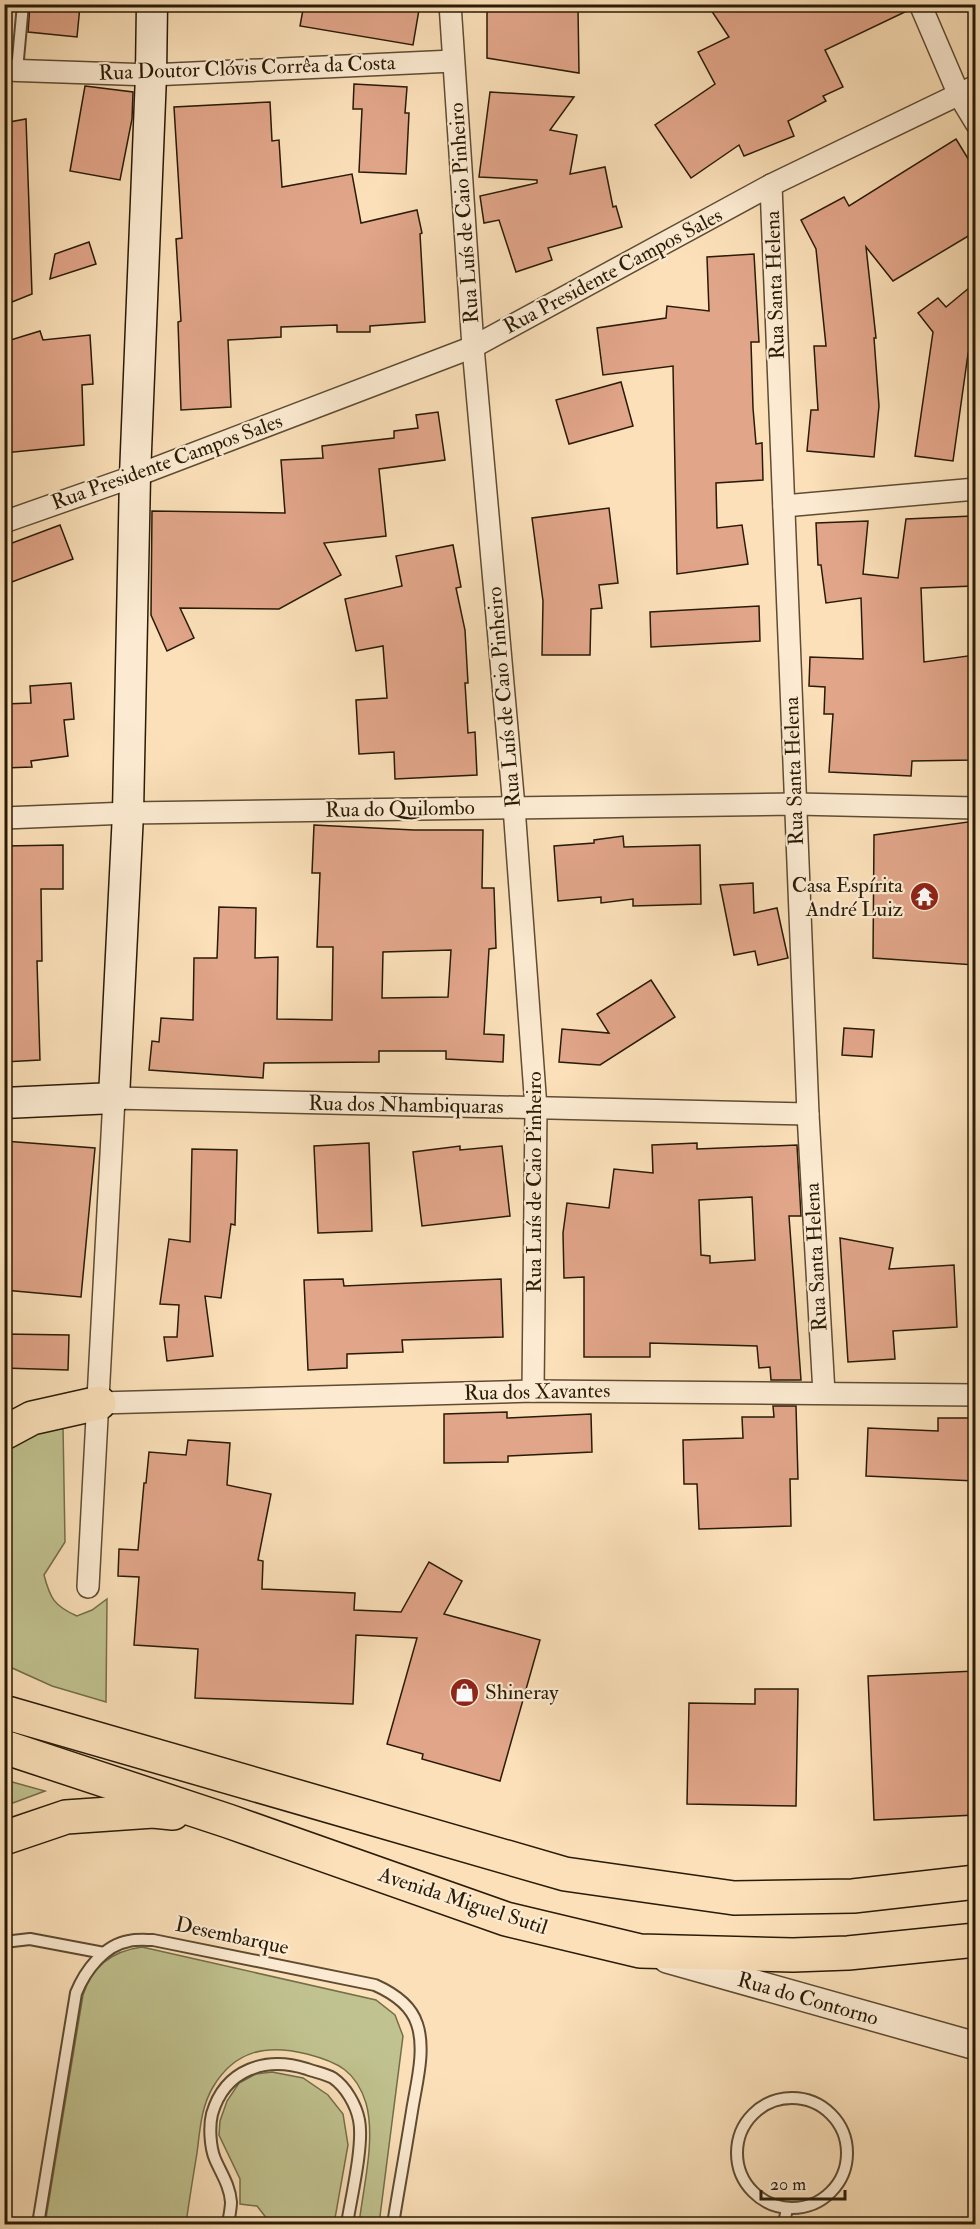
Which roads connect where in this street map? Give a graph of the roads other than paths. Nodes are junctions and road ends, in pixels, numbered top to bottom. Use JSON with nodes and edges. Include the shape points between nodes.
{"nodes":[{"id":1,"x":23,"y":4,"type":"edge"},
{"id":2,"x":152,"y":4,"type":"edge"},
{"id":3,"x":450,"y":4,"type":"edge"},
{"id":4,"x":920,"y":4,"type":"edge"},
{"id":5,"x":453,"y":61,"type":"junction"},
{"id":6,"x":10,"y":70,"type":"edge"},
{"id":7,"x":151,"y":75,"type":"junction"},
{"id":8,"x":967,"y":91,"type":"edge"},
{"id":9,"x":975,"y":123,"type":"edge"},
{"id":10,"x":771,"y":185,"type":"junction"},
{"id":11,"x":473,"y":346,"type":"junction"},
{"id":12,"x":135,"y":476,"type":"junction"},
{"id":13,"x":975,"y":489,"type":"edge"},
{"id":14,"x":784,"y":506,"type":"junction"},
{"id":15,"x":4,"y":522,"type":"edge"},
{"id":16,"x":795,"y":804,"type":"junction"},
{"id":17,"x":514,"y":807,"type":"junction"},
{"id":18,"x":975,"y":808,"type":"edge"},
{"id":19,"x":128,"y":813,"type":"junction"},
{"id":20,"x":4,"y":818,"type":"edge"},
{"id":21,"x":114,"y":1098,"type":"junction"},
{"id":22,"x":4,"y":1103,"type":"edge"},
{"id":23,"x":536,"y":1108,"type":"junction"},
{"id":24,"x":808,"y":1114,"type":"junction"},
{"id":25,"x":533,"y":1391,"type":"junction"},
{"id":26,"x":824,"y":1393,"type":"junction"},
{"id":27,"x":975,"y":1395,"type":"edge"},
{"id":28,"x":99,"y":1403,"type":"junction"},
{"id":29,"x":4,"y":1433,"type":"edge"},
{"id":30,"x":88,"y":1587,"type":"dead end"},
{"id":31,"x":4,"y":1690,"type":"edge"},
{"id":32,"x":20,"y":1716,"type":"edge"},
{"id":33,"x":4,"y":1748,"type":"edge"},
{"id":34,"x":228,"y":1821,"type":"junction"},
{"id":35,"x":4,"y":1838,"type":"edge"},
{"id":36,"x":975,"y":1882,"type":"edge"},
{"id":37,"x":975,"y":1940,"type":"edge"},
{"id":38,"x":4,"y":1942,"type":"edge"},
{"id":39,"x":640,"y":1952,"type":"junction"},
{"id":40,"x":104,"y":1953,"type":"junction"},
{"id":41,"x":975,"y":2046,"type":"edge"},
{"id":42,"x":787,"y":2208,"type":"junction"},
{"id":43,"x":38,"y":2224,"type":"edge"},
{"id":44,"x":228,"y":2224,"type":"edge"},
{"id":45,"x":347,"y":2224,"type":"edge"},
{"id":46,"x":393,"y":2224,"type":"edge"},
{"id":47,"x":784,"y":2224,"type":"edge"}],
"edges":[{"from":1,"to":6,"type":"lane"},
{"from":2,"to":7,"type":"main road"},
{"from":3,"to":5,"type":"street","name":"Rua Luís de Caio Pinheiro"},
{"from":4,"to":8,"type":"street"},
{"from":5,"to":7,"type":"street","name":"Rua Doutor Clóvis Corrêa da Costa"},
{"from":5,"to":11,"type":"street","name":"Rua Luís de Caio Pinheiro"},
{"from":6,"to":7,"type":"street","name":"Rua Doutor Clóvis Corrêa da Costa"},
{"from":7,"to":12,"type":"main road"},
{"from":8,"to":9,"type":"street"},
{"from":8,"to":10,"type":"street","name":"Rua Presidente Campos Sales"},
{"from":10,"to":11,"type":"street","name":"Rua Presidente Campos Sales"},
{"from":10,"to":14,"type":"street","name":"Rua Santa Helena"},
{"from":11,"to":12,"type":"street","name":"Rua Presidente Campos Sales"},
{"from":11,"to":17,"type":"street","name":"Rua Luís de Caio Pinheiro"},
{"from":12,"to":15,"type":"street","name":"Rua Presidente Campos Sales"},
{"from":12,"to":19,"type":"main road"},
{"from":13,"to":14,"type":"street"},
{"from":14,"to":16,"type":"street","name":"Rua Santa Helena"},
{"from":16,"to":17,"type":"street","name":"Rua do Quilombo"},
{"from":16,"to":18,"type":"street","name":"Rua do Quilombo"},
{"from":16,"to":24,"type":"street","name":"Rua Santa Helena"},
{"from":17,"to":19,"type":"street","name":"Rua do Quilombo"},
{"from":17,"to":23,"type":"street","name":"Rua Luís de Caio Pinheiro"},
{"from":19,"to":20,"type":"street","name":"Rua do Quilombo"},
{"from":19,"to":21,"type":"main road"},
{"from":21,"to":22,"type":"main road","name":"Rua dos Nhambiquaras"},
{"from":21,"to":23,"type":"street","name":"Rua dos Nhambiquaras"},
{"from":21,"to":28,"type":"street"},
{"from":23,"to":24,"type":"street","name":"Rua dos Nhambiquaras"},
{"from":23,"to":25,"type":"street","name":"Rua Luís de Caio Pinheiro"},
{"from":24,"to":26,"type":"street","name":"Rua Santa Helena"},
{"from":25,"to":26,"type":"street","name":"Rua dos Xavantes"},
{"from":25,"to":28,"type":"street","name":"Rua dos Xavantes"},
{"from":26,"to":27,"type":"street","name":"Rua dos Xavantes"},
{"from":28,"to":29,"type":"highway","via":[[32,1418]]},
{"from":28,"to":30,"type":"street"},
{"from":31,"to":32,"type":"highway"},
{"from":32,"to":36,"type":"highway","via":[[565,1874],[734,1898],[853,1896]]},
{"from":33,"to":34,"type":"highway","name":"Avenida Miguel Sutil"},
{"from":34,"to":35,"type":"highway","via":[[153,1810],[66,1817]]},
{"from":34,"to":39,"type":"highway","name":"Avenida Miguel Sutil","via":[[506,1919]]},
{"from":37,"to":39,"type":"highway","name":"Avenida Miguel Sutil","via":[[793,1955]]},
{"from":38,"to":40,"type":"lane","via":[[30,1939]]},
{"from":39,"to":41,"type":"street","name":"Rua do Contorno"},
{"from":40,"to":43,"type":"lane","name":"Desembarque","via":[[83,1976],[76,1993]]},
{"from":40,"to":46,"type":"lane","name":"Desembarque","via":[[127,1941],[153,1940],[375,1985],[393,1994],[417,2023],[421,2039]]},
{"from":42,"to":42,"type":"lane","via":[[822,2200],[844,2173],[847,2156],[846,2139],[828,2110],[813,2101],[794,2098],[776,2100],[759,2109],[738,2140],[742,2177],[754,2193]]},
{"from":42,"to":47,"type":"lane"},
{"from":44,"to":45,"type":"lane","via":[[231,2201],[214,2157],[211,2115],[219,2097],[243,2072],[275,2063],[331,2077],[354,2104],[360,2139]]}]}
